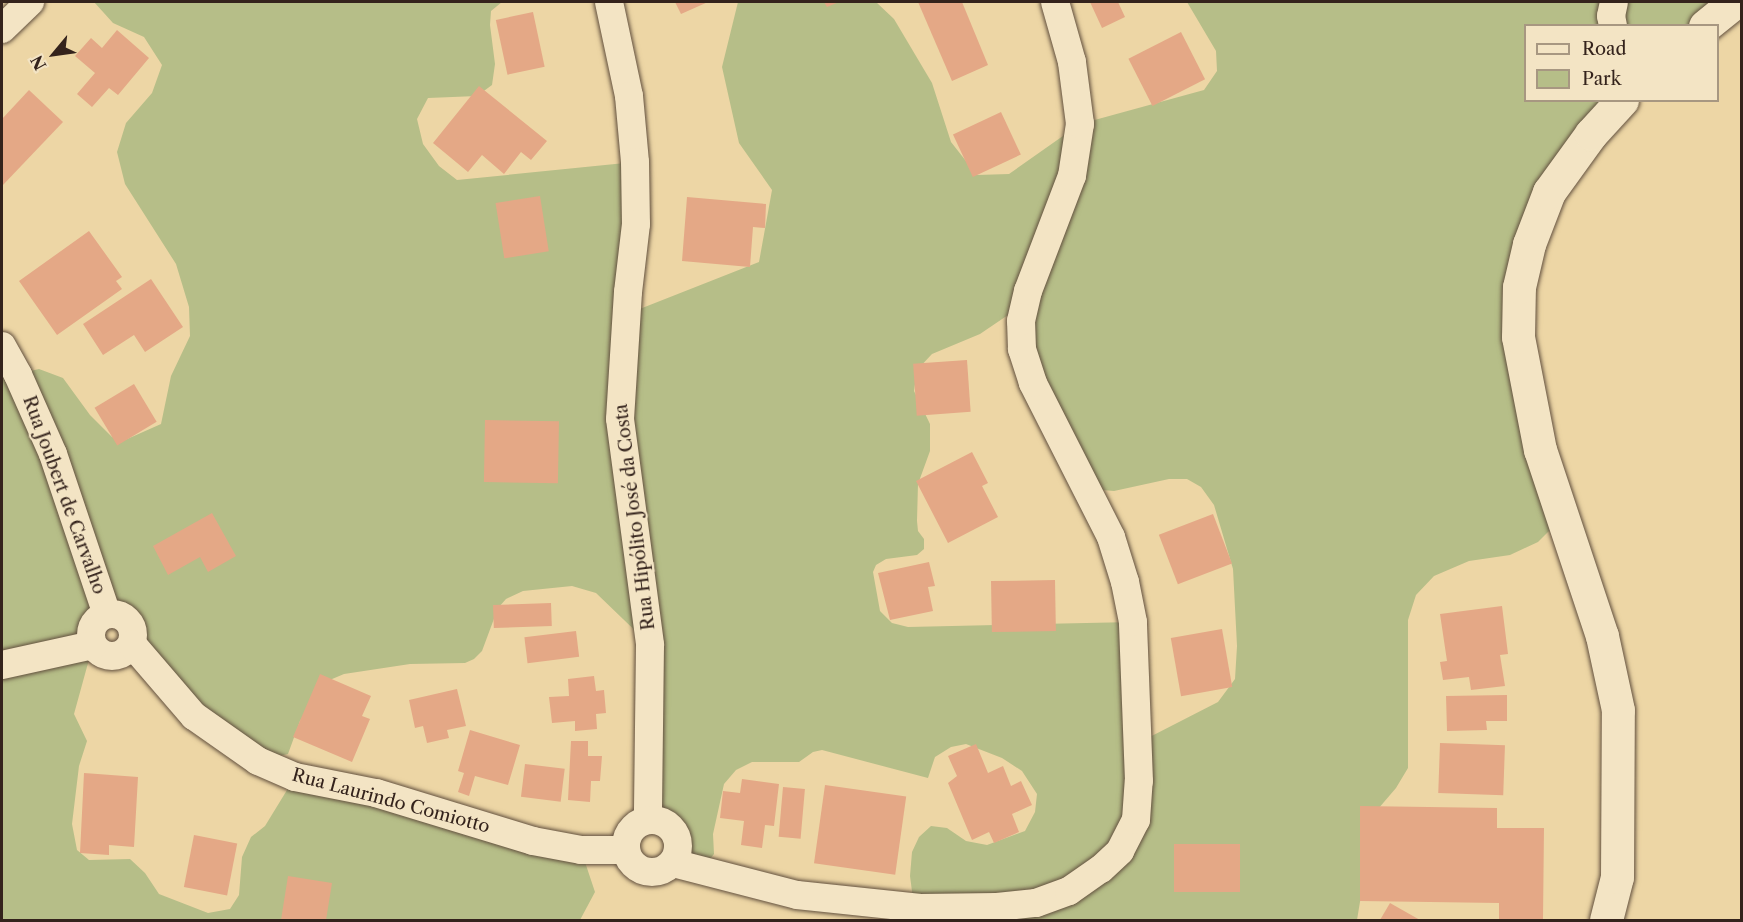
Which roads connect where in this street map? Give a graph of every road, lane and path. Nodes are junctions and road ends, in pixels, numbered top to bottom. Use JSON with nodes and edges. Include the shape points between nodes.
{"nodes":[{"id":1,"x":30,"y":2,"type":"edge"},
{"id":2,"x":609,"y":2,"type":"edge"},
{"id":3,"x":1055,"y":2,"type":"edge"},
{"id":4,"x":1614,"y":2,"type":"edge"},
{"id":5,"x":1735,"y":2,"type":"edge"},
{"id":6,"x":1613,"y":24,"type":"edge"},
{"id":7,"x":1708,"y":24,"type":"edge"},
{"id":8,"x":2,"y":29,"type":"edge"},
{"id":9,"x":1620,"y":102,"type":"edge"},
{"id":10,"x":2,"y":346,"type":"edge"},
{"id":11,"x":107,"y":614,"type":"junction"},
{"id":12,"x":132,"y":644,"type":"junction"},
{"id":13,"x":93,"y":645,"type":"junction"},
{"id":14,"x":2,"y":665,"type":"edge"},
{"id":15,"x":648,"y":820,"type":"junction"},
{"id":16,"x":626,"y":850,"type":"junction"},
{"id":17,"x":673,"y":862,"type":"junction"},
{"id":18,"x":1606,"y":921,"type":"edge"}],
"edges":[{"from":1,"to":8,"type":"street"},
{"from":2,"to":15,"type":"street","name":"Rua Hipólito José da Costa","via":[[629,96],[635,162],[636,224],[620,419],[650,645]]},
{"from":3,"to":17,"type":"street","via":[[1072,62],[1080,124],[1072,176],[1028,291],[1022,349],[1033,383],[1111,537],[1133,622],[1139,781],[1136,820],[1120,851],[1069,891],[1036,903],[997,907],[920,908],[797,895]]},
{"from":4,"to":6,"type":"street"},
{"from":5,"to":7,"type":"street"},
{"from":9,"to":18,"type":"street","via":[[1591,134],[1549,192],[1529,244],[1519,287],[1518,337],[1540,450],[1598,625],[1618,710],[1617,876]]},
{"from":10,"to":11,"type":"street","name":"Rua Joubert de Carvalho","via":[[53,454]]},
{"from":11,"to":12,"type":"street","via":[[117,614],[132,625]]},
{"from":11,"to":13,"type":"street","via":[[93,626]]},
{"from":12,"to":13,"type":"street","via":[[126,652],[108,656]]},
{"from":12,"to":16,"type":"street","name":"Rua Laurindo Comiotto","via":[[194,716],[258,761],[295,777],[376,793],[533,841],[581,850]]},
{"from":13,"to":14,"type":"street"},
{"from":15,"to":16,"type":"street","via":[[631,830]]},
{"from":15,"to":17,"type":"street","via":[[668,825],[675,833],[678,843]]},
{"from":16,"to":17,"type":"street","via":[[629,860],[645,872],[665,870]]}]}
